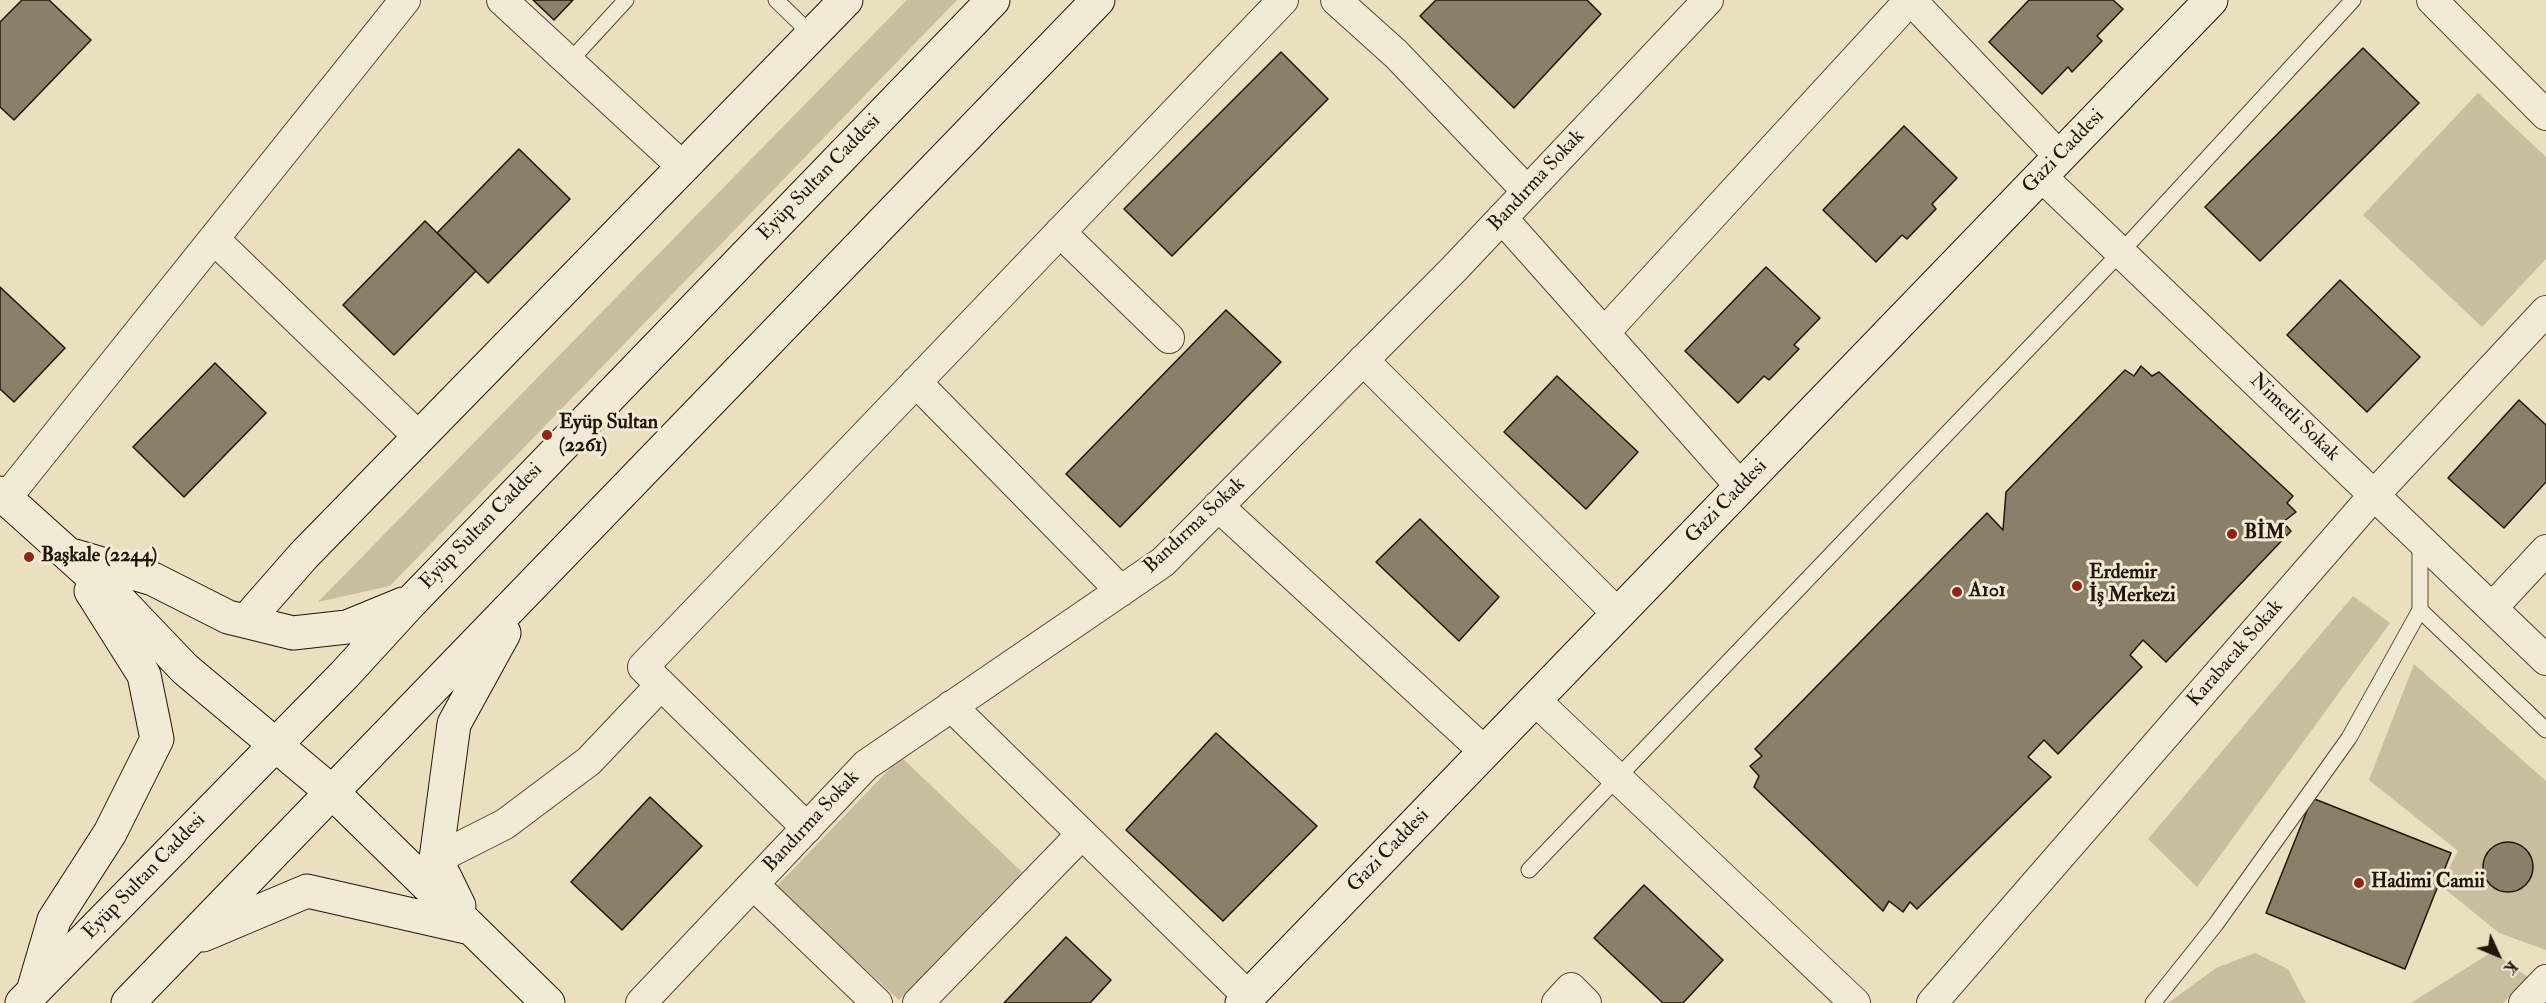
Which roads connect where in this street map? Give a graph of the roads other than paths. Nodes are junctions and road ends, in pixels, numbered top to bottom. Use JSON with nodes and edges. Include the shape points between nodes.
{"nodes":[{"id":1,"x":405,"y":0,"type":"edge"},
{"id":2,"x":502,"y":0,"type":"edge"},
{"id":3,"x":626,"y":0,"type":"edge"},
{"id":4,"x":776,"y":0,"type":"edge"},
{"id":5,"x":846,"y":0,"type":"edge"},
{"id":6,"x":993,"y":0,"type":"edge"},
{"id":7,"x":1098,"y":0,"type":"edge"},
{"id":8,"x":1283,"y":0,"type":"edge"},
{"id":9,"x":1336,"y":0,"type":"edge"},
{"id":10,"x":1911,"y":0,"type":"edge"},
{"id":11,"x":2211,"y":0,"type":"edge"},
{"id":12,"x":2354,"y":0,"type":"edge"},
{"id":13,"x":2432,"y":0,"type":"edge"},
{"id":14,"x":1700,"y":3,"type":"edge"},
{"id":15,"x":812,"y":35,"type":"junction"},
{"id":16,"x":569,"y":62,"type":"junction"},
{"id":17,"x":2546,"y":115,"type":"edge"},
{"id":18,"x":2050,"y":166,"type":"junction"},
{"id":19,"x":683,"y":167,"type":"junction"},
{"id":20,"x":1527,"y":191,"type":"junction"},
{"id":21,"x":1502,"y":218,"type":"junction"},
{"id":22,"x":1060,"y":232,"type":"junction"},
{"id":23,"x":214,"y":239,"type":"junction"},
{"id":24,"x":2121,"y":252,"type":"junction"},
{"id":25,"x":2546,"y":310,"type":"edge"},
{"id":26,"x":1604,"y":333,"type":"junction"},
{"id":27,"x":1170,"y":338,"type":"dead end"},
{"id":28,"x":1363,"y":360,"type":"junction"},
{"id":29,"x":916,"y":382,"type":"junction"},
{"id":30,"x":419,"y":437,"type":"junction"},
{"id":31,"x":1741,"y":487,"type":"junction"},
{"id":32,"x":2374,"y":495,"type":"junction"},
{"id":33,"x":3,"y":496,"type":"edge"},
{"id":34,"x":1218,"y":506,"type":"junction"},
{"id":35,"x":2420,"y":539,"type":"junction"},
{"id":36,"x":2546,"y":550,"type":"edge"},
{"id":37,"x":68,"y":554,"type":"junction"},
{"id":38,"x":1121,"y":591,"type":"junction"},
{"id":39,"x":526,"y":594,"type":"junction"},
{"id":40,"x":411,"y":602,"type":"junction"},
{"id":41,"x":2492,"y":608,"type":"junction"},
{"id":42,"x":2420,"y":610,"type":"junction"},
{"id":43,"x":1618,"y":614,"type":"junction"},
{"id":44,"x":246,"y":621,"type":"junction"},
{"id":45,"x":2546,"y":660,"type":"edge"},
{"id":46,"x":660,"y":686,"type":"junction"},
{"id":47,"x":1535,"y":700,"type":"junction"},
{"id":48,"x":951,"y":706,"type":"junction"},
{"id":49,"x":2546,"y":730,"type":"edge"},
{"id":50,"x":275,"y":743,"type":"junction"},
{"id":51,"x":1485,"y":752,"type":"junction"},
{"id":52,"x":1619,"y":779,"type":"junction"},
{"id":53,"x":333,"y":793,"type":"junction"},
{"id":54,"x":807,"y":828,"type":"junction"},
{"id":55,"x":1082,"y":834,"type":"junction"},
{"id":56,"x":436,"y":859,"type":"junction"},
{"id":57,"x":1529,"y":870,"type":"dead end"},
{"id":58,"x":754,"y":885,"type":"junction"},
{"id":59,"x":470,"y":928,"type":"junction"},
{"id":60,"x":188,"y":942,"type":"junction"},
{"id":61,"x":2546,"y":980,"type":"edge"},
{"id":62,"x":27,"y":998,"type":"edge"},
{"id":63,"x":1245,"y":1000,"type":"edge"},
{"id":64,"x":128,"y":1003,"type":"edge"},
{"id":65,"x":548,"y":1003,"type":"edge"},
{"id":66,"x":641,"y":1003,"type":"edge"},
{"id":67,"x":877,"y":1003,"type":"edge"},
{"id":68,"x":918,"y":1003,"type":"edge"},
{"id":69,"x":1557,"y":1003,"type":"edge"},
{"id":70,"x":1586,"y":1003,"type":"edge"},
{"id":71,"x":1855,"y":1003,"type":"edge"},
{"id":72,"x":1932,"y":1003,"type":"edge"},
{"id":73,"x":2153,"y":1003,"type":"edge"},
{"id":74,"x":2524,"y":1003,"type":"edge"}],
"edges":[{"from":1,"to":23,"type":"street"},
{"from":2,"to":16,"type":"street"},
{"from":3,"to":16,"type":"lane"},
{"from":4,"to":15,"type":"lane"},
{"from":5,"to":15,"type":"street"},
{"from":6,"to":40,"type":"street","name":"Eyüp Sultan Caddesi"},
{"from":7,"to":39,"type":"street"},
{"from":8,"to":22,"type":"street"},
{"from":9,"to":20,"type":"street","via":[[1396,54]]},
{"from":10,"to":18,"type":"street","name":"Nimetli Sokak"},
{"from":10,"to":26,"type":"street"},
{"from":11,"to":18,"type":"street","name":"Gazi Caddesi"},
{"from":12,"to":24,"type":"lane"},
{"from":13,"to":17,"type":"street"},
{"from":14,"to":20,"type":"street","name":"Bandırma Sokak"},
{"from":15,"to":19,"type":"street"},
{"from":16,"to":19,"type":"street"},
{"from":18,"to":24,"type":"street","name":"Nimetli Sokak"},
{"from":18,"to":31,"type":"street","name":"Gazi Caddesi"},
{"from":19,"to":30,"type":"street"},
{"from":20,"to":21,"type":"street","name":"Bandırma Sokak"},
{"from":21,"to":26,"type":"street"},
{"from":21,"to":28,"type":"street","name":"Bandırma Sokak"},
{"from":22,"to":27,"type":"street"},
{"from":22,"to":29,"type":"street"},
{"from":23,"to":30,"type":"street"},
{"from":23,"to":33,"type":"street"},
{"from":24,"to":32,"type":"street","name":"Nimetli Sokak"},
{"from":24,"to":52,"type":"lane"},
{"from":25,"to":32,"type":"street","name":"Karabacak Sokak"},
{"from":26,"to":31,"type":"street"},
{"from":28,"to":34,"type":"street","name":"Bandırma Sokak"},
{"from":28,"to":43,"type":"street"},
{"from":29,"to":38,"type":"street"},
{"from":29,"to":46,"type":"street","via":[[643,667]]},
{"from":30,"to":44,"type":"street"},
{"from":31,"to":43,"type":"street","name":"Gazi Caddesi"},
{"from":32,"to":35,"type":"street","name":"Nimetli Sokak"},
{"from":32,"to":72,"type":"street","name":"Karabacak Sokak"},
{"from":33,"to":37,"type":"street"},
{"from":34,"to":38,"type":"street","name":"Bandırma Sokak","via":[[1163,562]]},
{"from":34,"to":51,"type":"street"},
{"from":35,"to":41,"type":"street","name":"Nimetli Sokak"},
{"from":35,"to":42,"type":"lane"},
{"from":36,"to":41,"type":"street"},
{"from":37,"to":44,"type":"street","via":[[153,579],[228,617]]},
{"from":37,"to":50,"type":"street","via":[[186,669]]},
{"from":37,"to":62,"type":"street","via":[[144,675],[156,738],[110,833],[54,920]]},
{"from":38,"to":48,"type":"street","name":"Bandırma Sokak"},
{"from":39,"to":53,"type":"street"},
{"from":39,"to":56,"type":"street","via":[[454,724]]},
{"from":40,"to":44,"type":"street","via":[[347,627],[293,633]]},
{"from":40,"to":50,"type":"street","name":"Eyüp Sultan Caddesi"},
{"from":41,"to":45,"type":"street","name":"Nimetli Sokak"},
{"from":42,"to":49,"type":"lane"},
{"from":42,"to":73,"type":"lane","via":[[2349,738],[2217,924]]},
{"from":43,"to":47,"type":"street","name":"Gazi Caddesi"},
{"from":46,"to":54,"type":"street"},
{"from":46,"to":56,"type":"street","via":[[589,761],[505,824]]},
{"from":47,"to":51,"type":"street","name":"Gazi Caddesi"},
{"from":47,"to":52,"type":"street"},
{"from":48,"to":54,"type":"street","name":"Bandırma Sokak","via":[[867,765]]},
{"from":48,"to":55,"type":"street"},
{"from":50,"to":53,"type":"street"},
{"from":50,"to":62,"type":"street","name":"Eyüp Sultan Caddesi"},
{"from":51,"to":63,"type":"street","name":"Gazi Caddesi"},
{"from":52,"to":57,"type":"lane"},
{"from":52,"to":71,"type":"street"},
{"from":53,"to":59,"type":"street"},
{"from":53,"to":60,"type":"street"},
{"from":54,"to":58,"type":"street","name":"Bandırma Sokak"},
{"from":55,"to":63,"type":"street"},
{"from":55,"to":68,"type":"street"},
{"from":56,"to":59,"type":"street"},
{"from":58,"to":66,"type":"street","name":"Bandırma Sokak"},
{"from":58,"to":67,"type":"street"},
{"from":59,"to":60,"type":"street","via":[[307,891]]},
{"from":59,"to":65,"type":"street"},
{"from":60,"to":64,"type":"street"},
{"from":61,"to":74,"type":"street"},
{"from":69,"to":70,"type":"street","via":[[1571,988]]}]}
